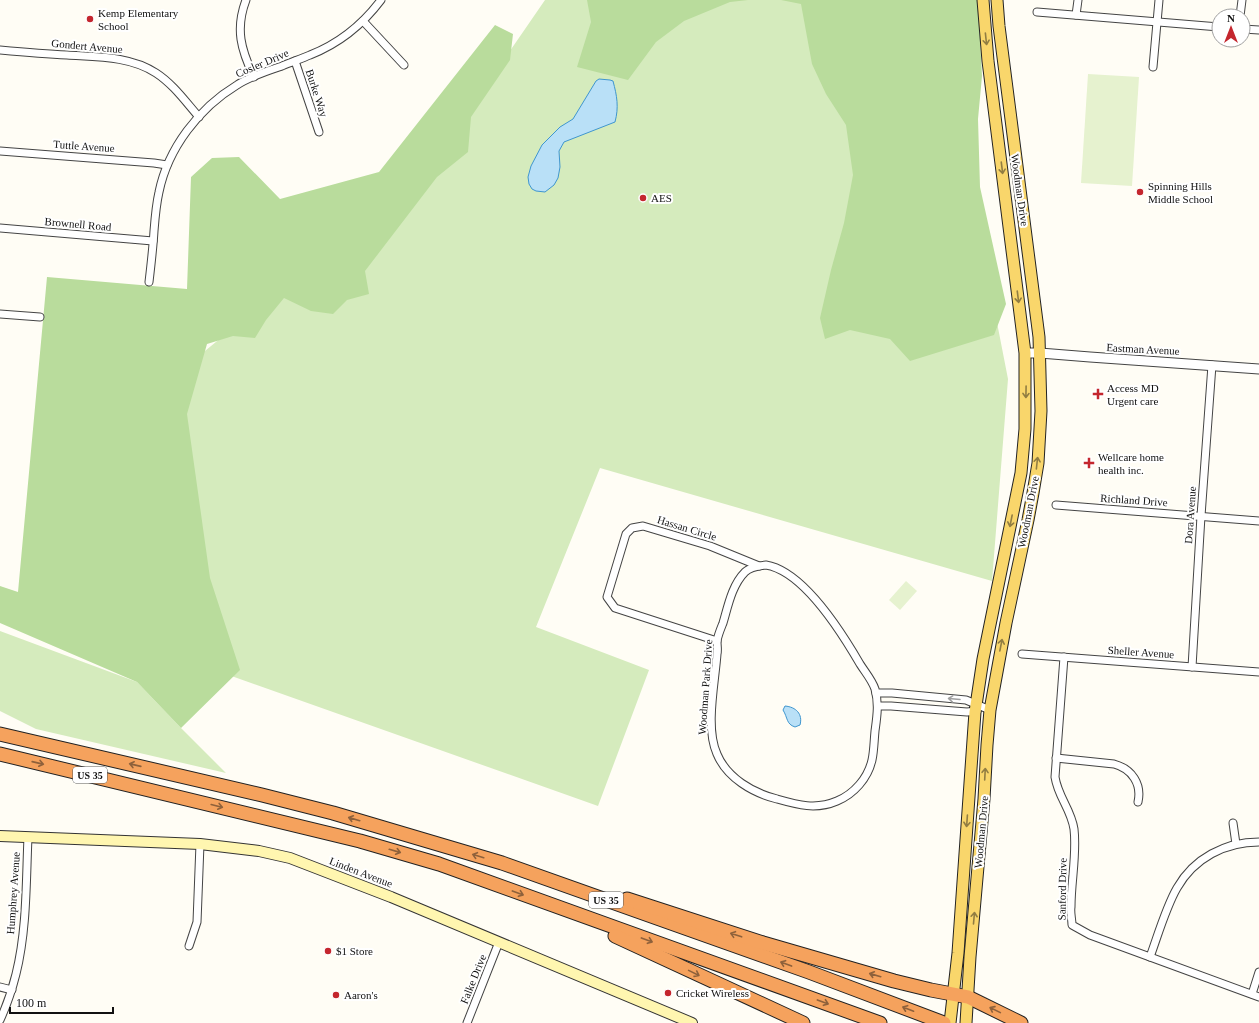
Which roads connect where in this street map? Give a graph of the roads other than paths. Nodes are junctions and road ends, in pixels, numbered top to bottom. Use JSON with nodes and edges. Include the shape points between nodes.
{"nodes":[{"id":1,"x":246,"y":0,"type":"edge"},
{"id":2,"x":381,"y":0,"type":"edge"},
{"id":3,"x":983,"y":0,"type":"edge"},
{"id":4,"x":997,"y":0,"type":"edge"},
{"id":5,"x":1078,"y":0,"type":"edge"},
{"id":6,"x":1159,"y":0,"type":"edge"},
{"id":7,"x":1037,"y":12,"type":"dead end"},
{"id":8,"x":1076,"y":15,"type":"junction"},
{"id":9,"x":363,"y":21,"type":"junction"},
{"id":10,"x":1157,"y":22,"type":"junction"},
{"id":11,"x":1211,"y":26,"type":"edge"},
{"id":12,"x":0,"y":50,"type":"edge"},
{"id":13,"x":295,"y":60,"type":"junction"},
{"id":14,"x":404,"y":65,"type":"dead end"},
{"id":15,"x":1153,"y":67,"type":"dead end"},
{"id":16,"x":254,"y":77,"type":"junction"},
{"id":17,"x":199,"y":116,"type":"junction"},
{"id":18,"x":319,"y":132,"type":"dead end"},
{"id":19,"x":0,"y":151,"type":"edge"},
{"id":20,"x":167,"y":165,"type":"junction"},
{"id":21,"x":0,"y":228,"type":"edge"},
{"id":22,"x":153,"y":241,"type":"junction"},
{"id":23,"x":149,"y":282,"type":"dead end"},
{"id":24,"x":0,"y":314,"type":"edge"},
{"id":25,"x":40,"y":317,"type":"dead end"},
{"id":26,"x":1026,"y":353,"type":"junction"},
{"id":27,"x":1040,"y":353,"type":"junction"},
{"id":28,"x":1212,"y":365,"type":"junction"},
{"id":29,"x":1259,"y":369,"type":"edge"},
{"id":30,"x":1056,"y":505,"type":"dead end"},
{"id":31,"x":1201,"y":516,"type":"junction"},
{"id":32,"x":1259,"y":521,"type":"edge"},
{"id":33,"x":759,"y":566,"type":"junction"},
{"id":34,"x":717,"y":641,"type":"junction"},
{"id":35,"x":1022,"y":654,"type":"dead end"},
{"id":36,"x":1064,"y":657,"type":"junction"},
{"id":37,"x":1192,"y":667,"type":"junction"},
{"id":38,"x":1259,"y":672,"type":"edge"},
{"id":39,"x":876,"y":693,"type":"junction"},
{"id":40,"x":878,"y":706,"type":"junction"},
{"id":41,"x":976,"y":708,"type":"junction"},
{"id":42,"x":990,"y":710,"type":"junction"},
{"id":43,"x":0,"y":734,"type":"edge"},
{"id":44,"x":0,"y":754,"type":"edge"},
{"id":45,"x":1056,"y":758,"type":"junction"},
{"id":46,"x":1138,"y":802,"type":"dead end"},
{"id":47,"x":1233,"y":823,"type":"dead end"},
{"id":48,"x":0,"y":836,"type":"edge"},
{"id":49,"x":28,"y":837,"type":"junction"},
{"id":50,"x":1259,"y":842,"type":"edge"},
{"id":51,"x":200,"y":844,"type":"junction"},
{"id":52,"x":1236,"y":844,"type":"junction"},
{"id":53,"x":502,"y":863,"type":"junction"},
{"id":54,"x":558,"y":908,"type":"junction"},
{"id":55,"x":499,"y":942,"type":"junction"},
{"id":56,"x":189,"y":946,"type":"dead end"},
{"id":57,"x":1150,"y":957,"type":"junction"},
{"id":58,"x":1259,"y":972,"type":"edge"},
{"id":59,"x":0,"y":987,"type":"edge"},
{"id":60,"x":12,"y":990,"type":"junction"},
{"id":61,"x":953,"y":994,"type":"junction"},
{"id":62,"x":1255,"y":995,"type":"edge"},
{"id":63,"x":968,"y":997,"type":"junction"},
{"id":64,"x":0,"y":1020,"type":"edge"},
{"id":65,"x":948,"y":1022,"type":"edge"},
{"id":66,"x":467,"y":1023,"type":"edge"},
{"id":67,"x":692,"y":1023,"type":"edge"},
{"id":68,"x":803,"y":1023,"type":"edge"},
{"id":69,"x":880,"y":1023,"type":"edge"},
{"id":70,"x":966,"y":1023,"type":"edge"},
{"id":71,"x":1022,"y":1023,"type":"edge"}],
"edges":[{"from":1,"to":16,"type":"street","via":[[241,18],[241,39]]},
{"from":2,"to":9,"type":"street","name":"Cosler Drive"},
{"from":3,"to":26,"type":"main road","name":"Woodman Drive","one_way":true,"via":[[988,61]]},
{"from":4,"to":27,"type":"main road","name":"Woodman Drive"},
{"from":5,"to":8,"type":"street"},
{"from":6,"to":10,"type":"street"},
{"from":7,"to":8,"type":"street"},
{"from":8,"to":10,"type":"street"},
{"from":9,"to":13,"type":"street","name":"Cosler Drive","via":[[338,41]]},
{"from":9,"to":14,"type":"street"},
{"from":10,"to":11,"type":"street"},
{"from":10,"to":15,"type":"street"},
{"from":12,"to":17,"type":"street","name":"Gondert Avenue","via":[[110,58],[136,64],[165,80]]},
{"from":13,"to":16,"type":"street","name":"Cosler Drive"},
{"from":13,"to":18,"type":"street","name":"Burke Way"},
{"from":16,"to":17,"type":"street","name":"Cosler Drive","via":[[226,92]]},
{"from":17,"to":20,"type":"street","name":"Cosler Drive","via":[[178,144]]},
{"from":19,"to":20,"type":"street","name":"Tuttle Avenue"},
{"from":20,"to":22,"type":"street","name":"Cosler Drive","via":[[158,194]]},
{"from":21,"to":22,"type":"street","name":"Brownell Road"},
{"from":22,"to":23,"type":"street","name":"Cosler Drive"},
{"from":24,"to":25,"type":"street"},
{"from":26,"to":27,"type":"street","name":"Eastman Avenue"},
{"from":26,"to":41,"type":"main road","name":"Woodman Drive","one_way":true,"via":[[1025,429],[1021,473],[983,659]]},
{"from":27,"to":28,"type":"street","name":"Eastman Avenue"},
{"from":42,"to":27,"type":"main road","name":"Woodman Drive","one_way":true,"via":[[1038,463]]},
{"from":28,"to":29,"type":"street","name":"Eastman Avenue"},
{"from":28,"to":31,"type":"street","name":"Dora Avenue"},
{"from":30,"to":31,"type":"street","name":"Richland Drive"},
{"from":31,"to":32,"type":"street","name":"Richland Drive"},
{"from":31,"to":37,"type":"street","name":"Dora Avenue"},
{"from":33,"to":34,"type":"street","name":"Woodman Park Drive","via":[[747,570],[738,580]]},
{"from":33,"to":34,"type":"street","name":"Hassan Circle","via":[[710,546],[643,526],[632,528],[626,534],[607,596],[615,608]]},
{"from":33,"to":39,"type":"street","name":"Woodman Park Drive","via":[[780,569],[821,606],[850,646]]},
{"from":34,"to":40,"type":"street","name":"Woodman Park Drive","via":[[711,727],[714,746],[721,763],[734,777],[763,795],[801,806],[814,807],[832,804],[848,795],[869,769]]},
{"from":35,"to":36,"type":"street","name":"Sheller Avenue"},
{"from":36,"to":37,"type":"street","name":"Sheller Avenue"},
{"from":36,"to":45,"type":"street","name":"Sanford Drive"},
{"from":37,"to":38,"type":"street","name":"Sheller Avenue"},
{"from":39,"to":40,"type":"street","name":"Woodman Park Drive"},
{"from":41,"to":39,"type":"street","one_way":true,"via":[[966,700]]},
{"from":40,"to":41,"type":"street","via":[[967,712]]},
{"from":41,"to":42,"type":"street"},
{"from":41,"to":61,"type":"main road","name":"Woodman Drive","one_way":true},
{"from":63,"to":42,"type":"main road","name":"Woodman Drive","one_way":true},
{"from":53,"to":43,"type":"highway","number":"US 35","one_way":true,"via":[[262,795]]},
{"from":44,"to":54,"type":"highway","number":"US 35","one_way":true,"via":[[360,841],[439,864]]},
{"from":45,"to":46,"type":"street","via":[[1120,766],[1134,778],[1139,790]]},
{"from":45,"to":57,"type":"street","name":"Sanford Drive","via":[[1056,785],[1071,818],[1074,837],[1070,909],[1072,925],[1090,935]]},
{"from":47,"to":52,"type":"street"},
{"from":48,"to":49,"type":"main road","name":"Linden Avenue"},
{"from":49,"to":51,"type":"main road","name":"Linden Avenue"},
{"from":49,"to":60,"type":"street","name":"Humphrey Avenue","via":[[21,948]]},
{"from":50,"to":52,"type":"street"},
{"from":51,"to":55,"type":"main road","name":"Linden Avenue","via":[[259,851],[290,858]]},
{"from":51,"to":56,"type":"street","via":[[197,922]]},
{"from":52,"to":57,"type":"street","via":[[1212,853],[1184,878],[1172,898]]},
{"from":61,"to":53,"type":"highway","one_way":true,"via":[[894,981],[763,943],[625,898]]},
{"from":65,"to":53,"type":"highway","number":"US 35","one_way":true},
{"from":54,"to":68,"type":"highway","one_way":true},
{"from":54,"to":69,"type":"highway","number":"US 35","one_way":true},
{"from":55,"to":66,"type":"street","name":"Falke Drive"},
{"from":55,"to":67,"type":"main road","name":"Linden Avenue"},
{"from":57,"to":62,"type":"street","name":"Sanford Drive"},
{"from":58,"to":62,"type":"street"},
{"from":59,"to":60,"type":"street"},
{"from":60,"to":64,"type":"street","name":"Humphrey Avenue"},
{"from":61,"to":63,"type":"highway"},
{"from":61,"to":65,"type":"main road","name":"Woodman Drive"},
{"from":63,"to":70,"type":"main road","name":"Woodman Drive"},
{"from":71,"to":63,"type":"highway","one_way":true}]}
